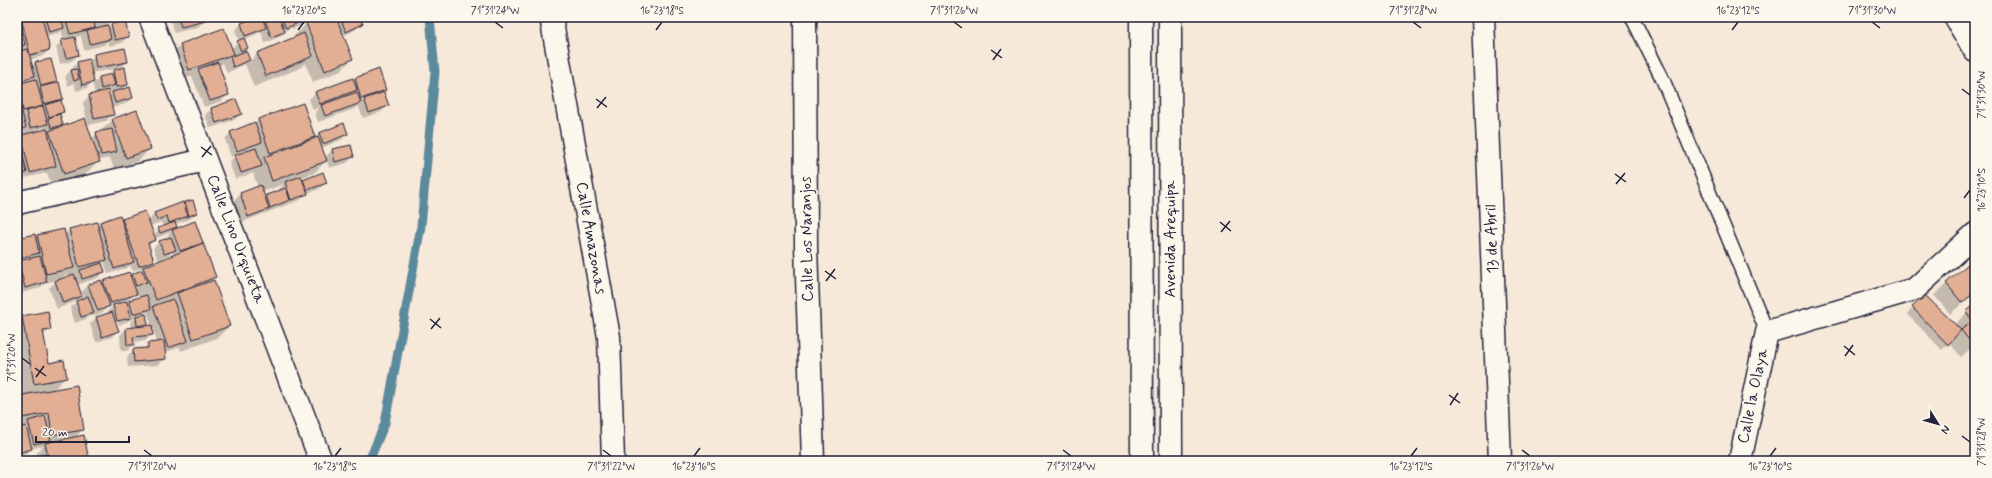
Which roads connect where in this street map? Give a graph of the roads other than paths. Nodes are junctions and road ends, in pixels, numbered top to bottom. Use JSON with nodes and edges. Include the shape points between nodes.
{"nodes":[{"id":1,"x":150,"y":17,"type":"edge"},
{"id":2,"x":551,"y":17,"type":"edge"},
{"id":3,"x":805,"y":17,"type":"edge"},
{"id":4,"x":1141,"y":17,"type":"edge"},
{"id":5,"x":1170,"y":17,"type":"edge"},
{"id":6,"x":1483,"y":17,"type":"edge"},
{"id":7,"x":1632,"y":17,"type":"edge"},
{"id":8,"x":1955,"y":17,"type":"edge"},
{"id":9,"x":1975,"y":51,"type":"edge"},
{"id":10,"x":205,"y":160,"type":"junction"},
{"id":11,"x":17,"y":203,"type":"edge"},
{"id":12,"x":1975,"y":234,"type":"edge"},
{"id":13,"x":1767,"y":332,"type":"junction"},
{"id":14,"x":321,"y":461,"type":"edge"},
{"id":15,"x":613,"y":461,"type":"edge"},
{"id":16,"x":812,"y":461,"type":"edge"},
{"id":17,"x":1142,"y":461,"type":"edge"},
{"id":18,"x":1171,"y":461,"type":"edge"},
{"id":19,"x":1500,"y":461,"type":"edge"},
{"id":20,"x":1740,"y":461,"type":"edge"}],
"edges":[{"from":1,"to":10,"type":"street","name":"Calle Lino Urquieta"},
{"from":2,"to":15,"type":"street","name":"Calle Amazonas","via":[[609,337]]},
{"from":3,"to":16,"type":"street","name":"Calle Los Naranjos","via":[[806,246]]},
{"from":4,"to":17,"type":"street","name":"Avenida Arequipa"},
{"from":5,"to":18,"type":"street","name":"Avenida Arequipa"},
{"from":6,"to":19,"type":"street","name":"13 de Abril"},
{"from":7,"to":13,"type":"lane","via":[[1663,80]]},
{"from":8,"to":9,"type":"street"},
{"from":10,"to":11,"type":"street"},
{"from":10,"to":14,"type":"street","name":"Calle Lino Urquieta"},
{"from":12,"to":13,"type":"street","via":[[1915,289]]},
{"from":13,"to":20,"type":"street","name":"Calle la Olaya"}]}
